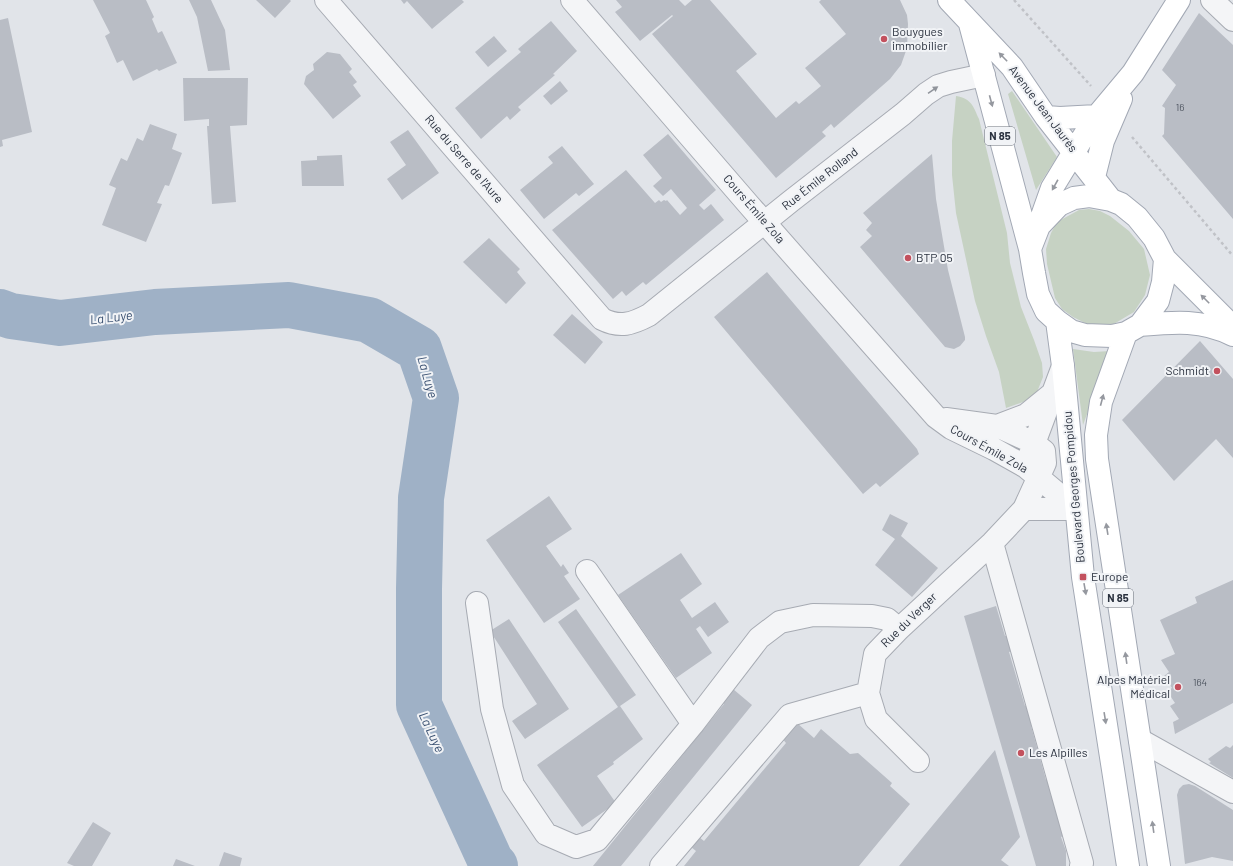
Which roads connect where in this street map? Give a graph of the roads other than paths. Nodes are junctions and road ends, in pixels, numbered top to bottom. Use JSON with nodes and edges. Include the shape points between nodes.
{"nodes":[{"id":1,"x":326,"y":0,"type":"edge"},
{"id":2,"x":572,"y":0,"type":"edge"},
{"id":3,"x":950,"y":0,"type":"edge"},
{"id":4,"x":1179,"y":0,"type":"edge"},
{"id":5,"x":1212,"y":0,"type":"edge"},
{"id":6,"x":1233,"y":20,"type":"edge"},
{"id":7,"x":970,"y":23,"type":"junction"},
{"id":8,"x":984,"y":75,"type":"junction"},
{"id":9,"x":1106,"y":112,"type":"junction"},
{"id":10,"x":1046,"y":117,"type":"junction"},
{"id":11,"x":1075,"y":152,"type":"junction"},
{"id":12,"x":1094,"y":177,"type":"junction"},
{"id":13,"x":1111,"y":200,"type":"junction"},
{"id":14,"x":765,"y":222,"type":"junction"},
{"id":15,"x":1038,"y":226,"type":"junction"},
{"id":16,"x":1030,"y":249,"type":"junction"},
{"id":17,"x":1165,"y":259,"type":"junction"},
{"id":18,"x":602,"y":319,"type":"joint"},
{"id":19,"x":1056,"y":321,"type":"junction"},
{"id":20,"x":1233,"y":327,"type":"edge"},
{"id":21,"x":1133,"y":329,"type":"junction"},
{"id":22,"x":1233,"y":335,"type":"edge"},
{"id":23,"x":1063,"y":366,"type":"junction"},
{"id":24,"x":1054,"y":392,"type":"junction"},
{"id":25,"x":936,"y":417,"type":"junction"},
{"id":26,"x":997,"y":426,"type":"junction"},
{"id":27,"x":1034,"y":443,"type":"junction"},
{"id":28,"x":1032,"y":472,"type":"junction"},
{"id":29,"x":1024,"y":508,"type":"junction"},
{"id":30,"x":1076,"y":509,"type":"junction"},
{"id":31,"x":997,"y":538,"type":"junction"},
{"id":32,"x":587,"y":571,"type":"dead end"},
{"id":33,"x":477,"y":602,"type":"dead end"},
{"id":34,"x":899,"y":629,"type":"junction"},
{"id":35,"x":868,"y":693,"type":"junction"},
{"id":36,"x":693,"y":724,"type":"junction"},
{"id":37,"x":1140,"y":740,"type":"junction"},
{"id":38,"x":918,"y":761,"type":"dead end"},
{"id":39,"x":1233,"y":792,"type":"edge"},
{"id":40,"x":661,"y":866,"type":"edge"},
{"id":41,"x":1081,"y":866,"type":"edge"},
{"id":42,"x":1128,"y":866,"type":"edge"},
{"id":43,"x":1159,"y":866,"type":"edge"}],
"edges":[{"from":1,"to":18,"type":"street","name":"Rue du Serre de l'Aure"},
{"from":2,"to":14,"type":"street","name":"Cours Émile Zola"},
{"from":3,"to":7,"type":"main road","name":"Avenue Jean Jaurès","number":"N 85"},
{"from":4,"to":9,"type":"main road"},
{"from":5,"to":6,"type":"street"},
{"from":7,"to":8,"type":"main road","name":"Avenue Jean Jaurès","number":"N 85"},
{"from":10,"to":7,"type":"main road","name":"Avenue Jean Jaurès","number":"N 85","one_way":true,"via":[[1012,67]]},
{"from":14,"to":8,"type":"street","name":"Rue Émile Rolland","one_way":true,"via":[[926,94],[938,86]]},
{"from":8,"to":16,"type":"main road","name":"Avenue Jean Jaurès","number":"N 85","one_way":true},
{"from":9,"to":10,"type":"main road","via":[[1065,118]]},
{"from":9,"to":11,"type":"main road"},
{"from":9,"to":12,"type":"main road"},
{"from":10,"to":11,"type":"main road","name":"Avenue Jean Jaurès","number":"N 85"},
{"from":11,"to":12,"type":"main road","name":"Avenue Jean Jaurès","number":"N 85"},
{"from":11,"to":15,"type":"main road","one_way":true,"via":[[1052,188]]},
{"from":12,"to":13,"type":"main road","name":"Avenue Jean Jaurès","number":"N 85"},
{"from":13,"to":15,"type":"main road","via":[[1089,196],[1074,198],[1059,205]]},
{"from":13,"to":17,"type":"main road","via":[[1121,204],[1137,217],[1154,238]]},
{"from":14,"to":18,"type":"street","name":"Rue Émile Rolland","via":[[649,315],[622,325]]},
{"from":14,"to":25,"type":"street","name":"Cours Émile Zola"},
{"from":15,"to":16,"type":"main road"},
{"from":16,"to":19,"type":"main road","via":[[1038,294],[1046,311]]},
{"from":20,"to":17,"type":"main road","one_way":true},
{"from":17,"to":21,"type":"main road","via":[[1158,302]]},
{"from":19,"to":21,"type":"main road","via":[[1071,331],[1085,335],[1112,336]]},
{"from":19,"to":23,"type":"main road","name":"Boulevard Georges Pompidou","number":"N 85"},
{"from":21,"to":22,"type":"main road","via":[[1182,322],[1201,324]]},
{"from":37,"to":21,"type":"main road","number":"N 85","one_way":true,"via":[[1103,504],[1096,441],[1101,402]]},
{"from":23,"to":24,"type":"street"},
{"from":23,"to":30,"type":"main road","name":"Boulevard Georges Pompidou","number":"N 85"},
{"from":24,"to":26,"type":"street","name":"Cours Émile Zola","via":[[1026,415]]},
{"from":24,"to":27,"type":"street"},
{"from":25,"to":26,"type":"street","name":"Cours Émile Zola"},
{"from":25,"to":28,"type":"street","name":"Cours Émile Zola","via":[[951,428],[994,449]]},
{"from":26,"to":27,"type":"street"},
{"from":27,"to":28,"type":"street"},
{"from":28,"to":29,"type":"street","name":"Rue du Verger"},
{"from":28,"to":30,"type":"street","name":"Cours Émile Zola"},
{"from":28,"to":31,"type":"street"},
{"from":29,"to":30,"type":"street"},
{"from":29,"to":31,"type":"street","name":"Rue du Verger"},
{"from":30,"to":42,"type":"main road","name":"Boulevard Georges Pompidou","number":"N 85","one_way":true,"via":[[1082,577]]},
{"from":31,"to":34,"type":"street","name":"Rue du Verger"},
{"from":31,"to":41,"type":"street"},
{"from":32,"to":36,"type":"street"},
{"from":33,"to":36,"type":"street","via":[[492,709],[513,785],[546,834],[576,847],[598,840]]},
{"from":34,"to":35,"type":"street","name":"Rue du Verger","via":[[875,654]]},
{"from":34,"to":36,"type":"street","via":[[887,619],[872,616],[813,615],[780,622],[758,638]]},
{"from":35,"to":38,"type":"street","name":"Rue du Verger","via":[[876,719]]},
{"from":35,"to":40,"type":"street","via":[[790,715]]},
{"from":37,"to":39,"type":"street"},
{"from":43,"to":37,"type":"main road","number":"N 85","one_way":true}]}
